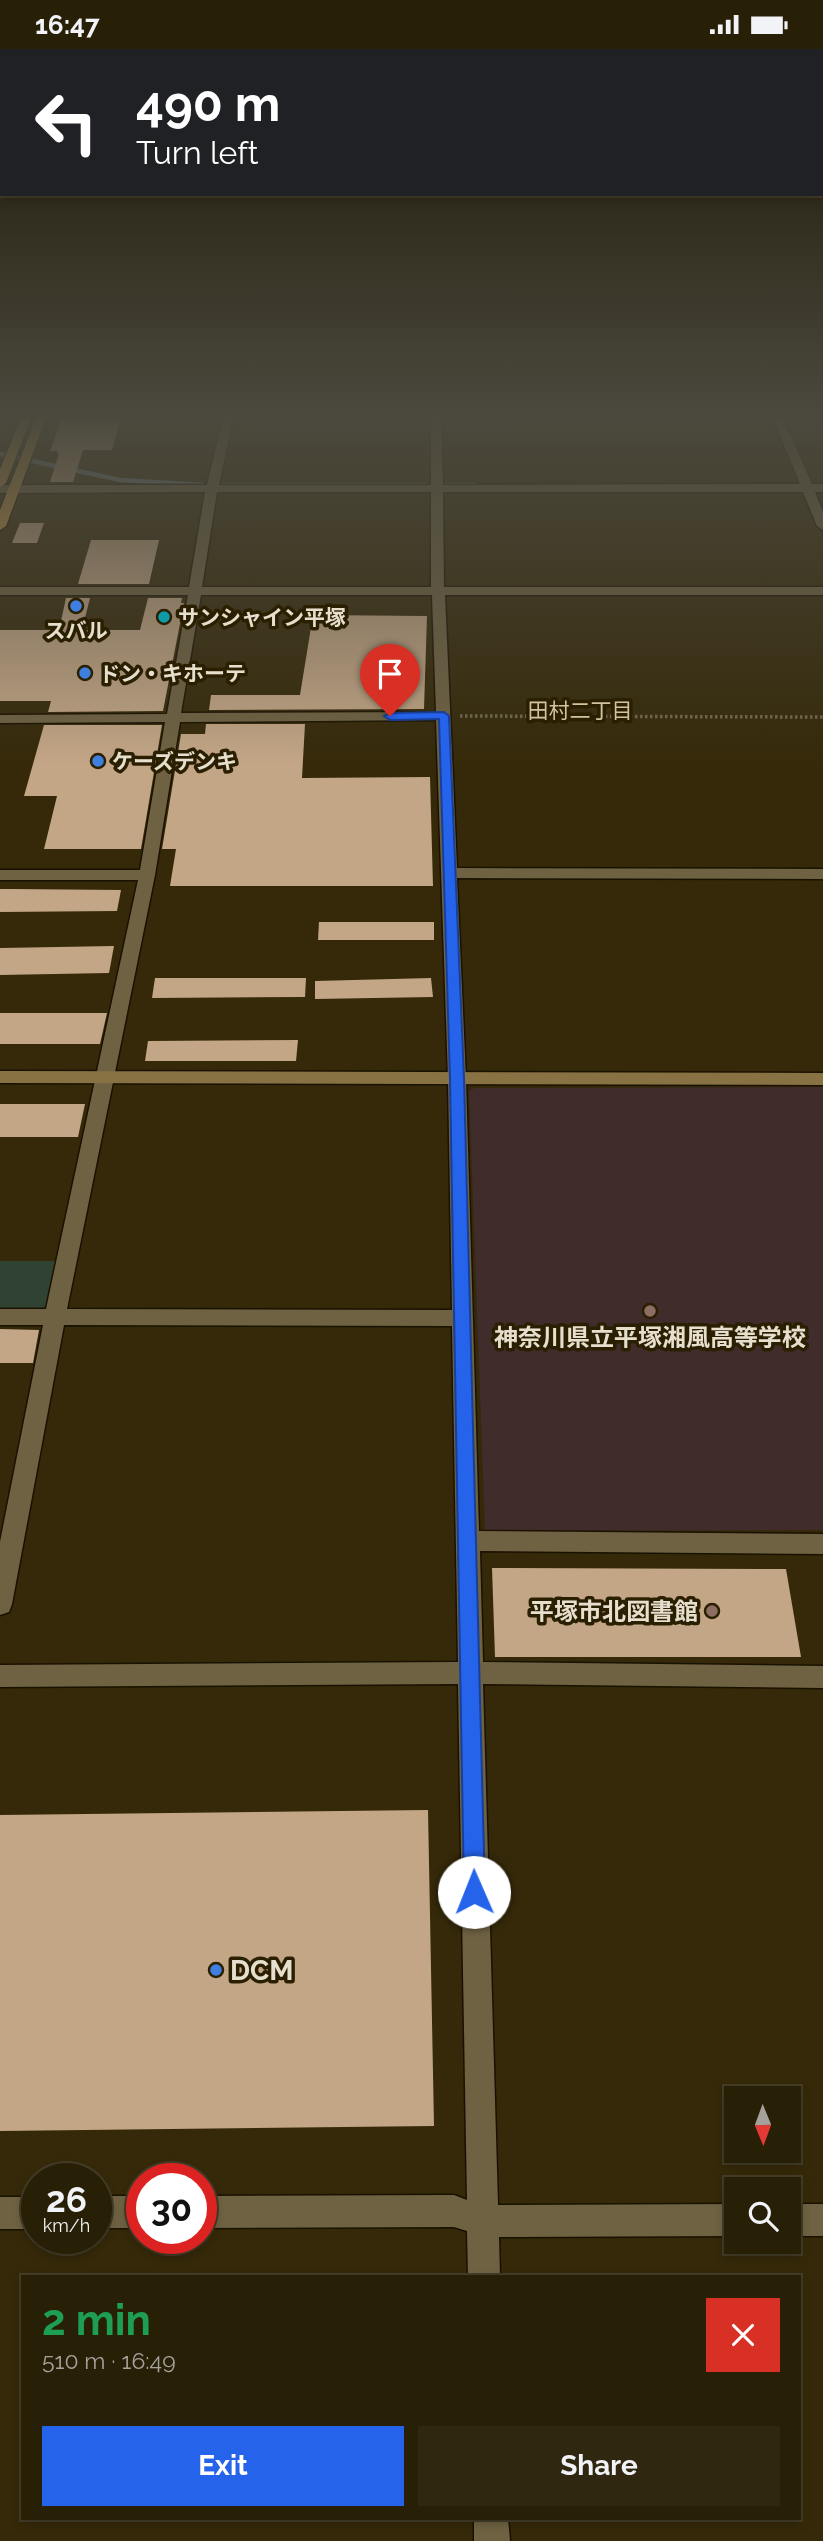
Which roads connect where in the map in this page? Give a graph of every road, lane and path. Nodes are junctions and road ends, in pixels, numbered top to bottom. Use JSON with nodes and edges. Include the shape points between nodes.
{"nodes":[{"id":1,"x":204,"y":534,"type":"edge"},
{"id":2,"x":437,"y":534,"type":"edge"},
{"id":3,"x":0,"y":591,"type":"edge"},
{"id":4,"x":195,"y":591,"type":"junction"},
{"id":5,"x":438,"y":591,"type":"junction"},
{"id":6,"x":823,"y":591,"type":"edge"},
{"id":7,"x":444,"y":716,"type":"junction"},
{"id":8,"x":823,"y":717,"type":"edge"},
{"id":9,"x":0,"y":719,"type":"edge"},
{"id":10,"x":173,"y":719,"type":"junction"},
{"id":11,"x":450,"y":873,"type":"junction"},
{"id":12,"x":823,"y":874,"type":"edge"},
{"id":13,"x":0,"y":875,"type":"edge"},
{"id":14,"x":147,"y":876,"type":"junction"},
{"id":15,"x":0,"y":1077,"type":"edge"},
{"id":16,"x":107,"y":1078,"type":"junction"},
{"id":17,"x":457,"y":1079,"type":"junction"},
{"id":18,"x":823,"y":1079,"type":"edge"},
{"id":19,"x":0,"y":1317,"type":"edge"},
{"id":20,"x":55,"y":1317,"type":"junction"},
{"id":21,"x":462,"y":1318,"type":"junction"},
{"id":22,"x":466,"y":1541,"type":"junction"},
{"id":23,"x":823,"y":1544,"type":"edge"},
{"id":24,"x":0,"y":1604,"type":"edge"},
{"id":25,"x":469,"y":1673,"type":"junction"},
{"id":26,"x":0,"y":1676,"type":"edge"},
{"id":27,"x":823,"y":1677,"type":"edge"},
{"id":28,"x":217,"y":2212,"type":"edge"},
{"id":29,"x":0,"y":2213,"type":"edge"},
{"id":30,"x":21,"y":2213,"type":"edge"},
{"id":31,"x":724,"y":2220,"type":"edge"},
{"id":32,"x":801,"y":2220,"type":"edge"},
{"id":33,"x":823,"y":2220,"type":"edge"},
{"id":34,"x":482,"y":2221,"type":"junction"},
{"id":35,"x":484,"y":2275,"type":"edge"},
{"id":36,"x":491,"y":2520,"type":"edge"},
{"id":37,"x":492,"y":2541,"type":"edge"}],
"edges":[{"from":1,"to":4,"type":"street"},
{"from":2,"to":5,"type":"street"},
{"from":3,"to":4,"type":"street"},
{"from":4,"to":5,"type":"street"},
{"from":4,"to":10,"type":"street"},
{"from":5,"to":6,"type":"street"},
{"from":5,"to":7,"type":"street"},
{"from":7,"to":8,"type":"path"},
{"from":7,"to":10,"type":"street"},
{"from":7,"to":11,"type":"street"},
{"from":9,"to":10,"type":"street"},
{"from":10,"to":14,"type":"street"},
{"from":11,"to":12,"type":"street"},
{"from":11,"to":17,"type":"street"},
{"from":13,"to":14,"type":"street"},
{"from":14,"to":16,"type":"street"},
{"from":15,"to":16,"type":"street"},
{"from":16,"to":17,"type":"street"},
{"from":16,"to":20,"type":"street"},
{"from":17,"to":18,"type":"street"},
{"from":17,"to":21,"type":"street"},
{"from":19,"to":20,"type":"street"},
{"from":20,"to":21,"type":"street"},
{"from":20,"to":24,"type":"street"},
{"from":21,"to":22,"type":"street"},
{"from":22,"to":23,"type":"street"},
{"from":22,"to":25,"type":"street"},
{"from":25,"to":26,"type":"street"},
{"from":25,"to":27,"type":"street"},
{"from":25,"to":34,"type":"street"},
{"from":28,"to":34,"type":"street","via":[[454,2211]]},
{"from":29,"to":30,"type":"street"},
{"from":31,"to":34,"type":"street"},
{"from":32,"to":33,"type":"street"},
{"from":34,"to":35,"type":"street"},
{"from":36,"to":37,"type":"street"}]}
